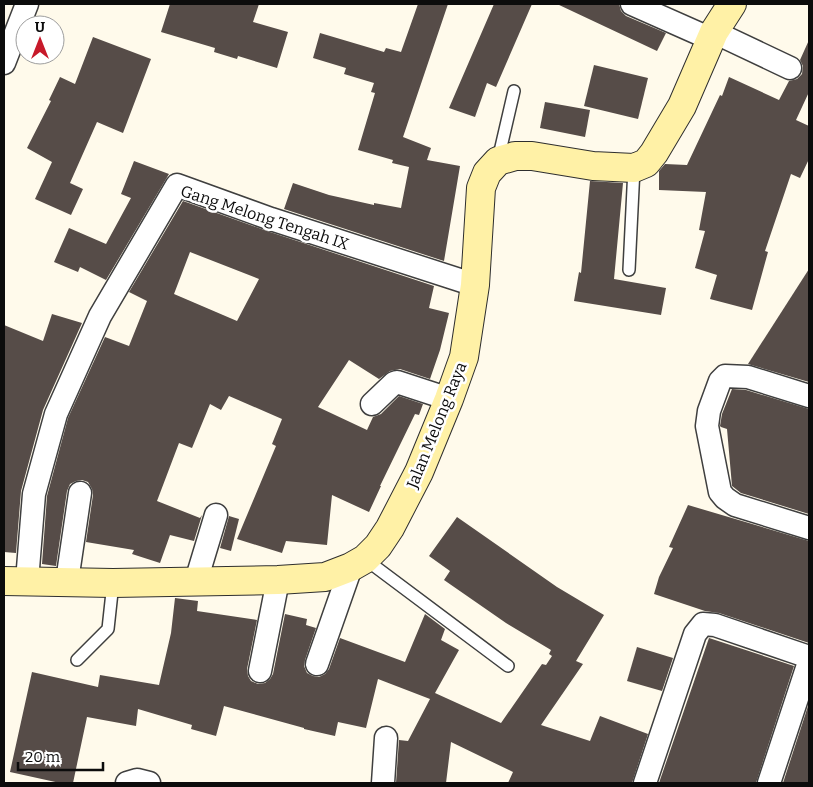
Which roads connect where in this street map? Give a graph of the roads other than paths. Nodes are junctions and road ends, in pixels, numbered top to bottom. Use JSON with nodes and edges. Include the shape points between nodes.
{"nodes":[{"id":1,"x":27,"y":4,"type":"edge"},
{"id":2,"x":632,"y":4,"type":"edge"},
{"id":3,"x":732,"y":4,"type":"edge"},
{"id":4,"x":717,"y":36,"type":"junction"},
{"id":5,"x":4,"y":63,"type":"edge"},
{"id":6,"x":790,"y":68,"type":"dead end"},
{"id":7,"x":514,"y":91,"type":"dead end"},
{"id":8,"x":498,"y":161,"type":"junction"},
{"id":9,"x":634,"y":168,"type":"junction"},
{"id":10,"x":629,"y":270,"type":"dead end"},
{"id":11,"x":476,"y":285,"type":"junction"},
{"id":12,"x":809,"y":396,"type":"edge"},
{"id":13,"x":449,"y":400,"type":"junction"},
{"id":14,"x":372,"y":404,"type":"dead end"},
{"id":15,"x":80,"y":492,"type":"dead end"},
{"id":16,"x":216,"y":515,"type":"dead end"},
{"id":17,"x":809,"y":528,"type":"edge"},
{"id":18,"x":358,"y":563,"type":"junction"},
{"id":19,"x":278,"y":580,"type":"junction"},
{"id":20,"x":15,"y":581,"type":"edge"},
{"id":21,"x":67,"y":581,"type":"junction"},
{"id":22,"x":196,"y":581,"type":"junction"},
{"id":23,"x":113,"y":583,"type":"junction"},
{"id":24,"x":809,"y":657,"type":"edge"},
{"id":25,"x":78,"y":660,"type":"dead end"},
{"id":26,"x":809,"y":662,"type":"edge"},
{"id":27,"x":317,"y":664,"type":"dead end"},
{"id":28,"x":508,"y":666,"type":"dead end"},
{"id":29,"x":260,"y":671,"type":"dead end"},
{"id":30,"x":386,"y":738,"type":"dead end"},
{"id":31,"x":127,"y":783,"type":"edge"},
{"id":32,"x":149,"y":783,"type":"edge"},
{"id":33,"x":383,"y":783,"type":"edge"},
{"id":34,"x":645,"y":783,"type":"edge"},
{"id":35,"x":769,"y":783,"type":"edge"}],
"edges":[{"from":1,"to":5,"type":"street"},
{"from":2,"to":4,"type":"street"},
{"from":3,"to":4,"type":"main road"},
{"from":4,"to":6,"type":"street"},
{"from":4,"to":9,"type":"main road","via":[[670,126],[646,163]]},
{"from":7,"to":8,"type":"lane"},
{"from":8,"to":9,"type":"main road","via":[[532,156],[594,166]]},
{"from":8,"to":11,"type":"main road","name":"Jalan Melong Raya","via":[[487,173],[481,188]]},
{"from":9,"to":10,"type":"lane"},
{"from":11,"to":13,"type":"main road","name":"Jalan Melong Raya","via":[[464,357]]},
{"from":11,"to":20,"type":"street","name":"Gang Melong Tengah IX","via":[[177,184],[100,316],[56,414]]},
{"from":12,"to":17,"type":"street","via":[[748,377],[725,376],[709,411],[707,426],[720,492],[725,498],[735,505]]},
{"from":13,"to":14,"type":"street","via":[[397,382]]},
{"from":13,"to":18,"type":"main road","name":"Jalan Melong Raya","via":[[402,504],[378,546]]},
{"from":15,"to":21,"type":"street"},
{"from":16,"to":22,"type":"street"},
{"from":18,"to":19,"type":"main road","name":"Jalan Melong Raya","via":[[325,577]]},
{"from":18,"to":27,"type":"street"},
{"from":18,"to":28,"type":"lane"},
{"from":19,"to":22,"type":"main road","name":"Jalan Melong Raya"},
{"from":19,"to":29,"type":"street"},
{"from":20,"to":21,"type":"main road","name":"Jalan Melong Raya"},
{"from":21,"to":23,"type":"main road","name":"Jalan Melong Raya"},
{"from":22,"to":23,"type":"main road","name":"Jalan Melong Raya"},
{"from":23,"to":25,"type":"lane","via":[[108,629]]},
{"from":24,"to":34,"type":"street","via":[[704,624],[695,634]]},
{"from":26,"to":35,"type":"street"},
{"from":30,"to":33,"type":"street"},
{"from":31,"to":32,"type":"street","via":[[136,780]]}]}
